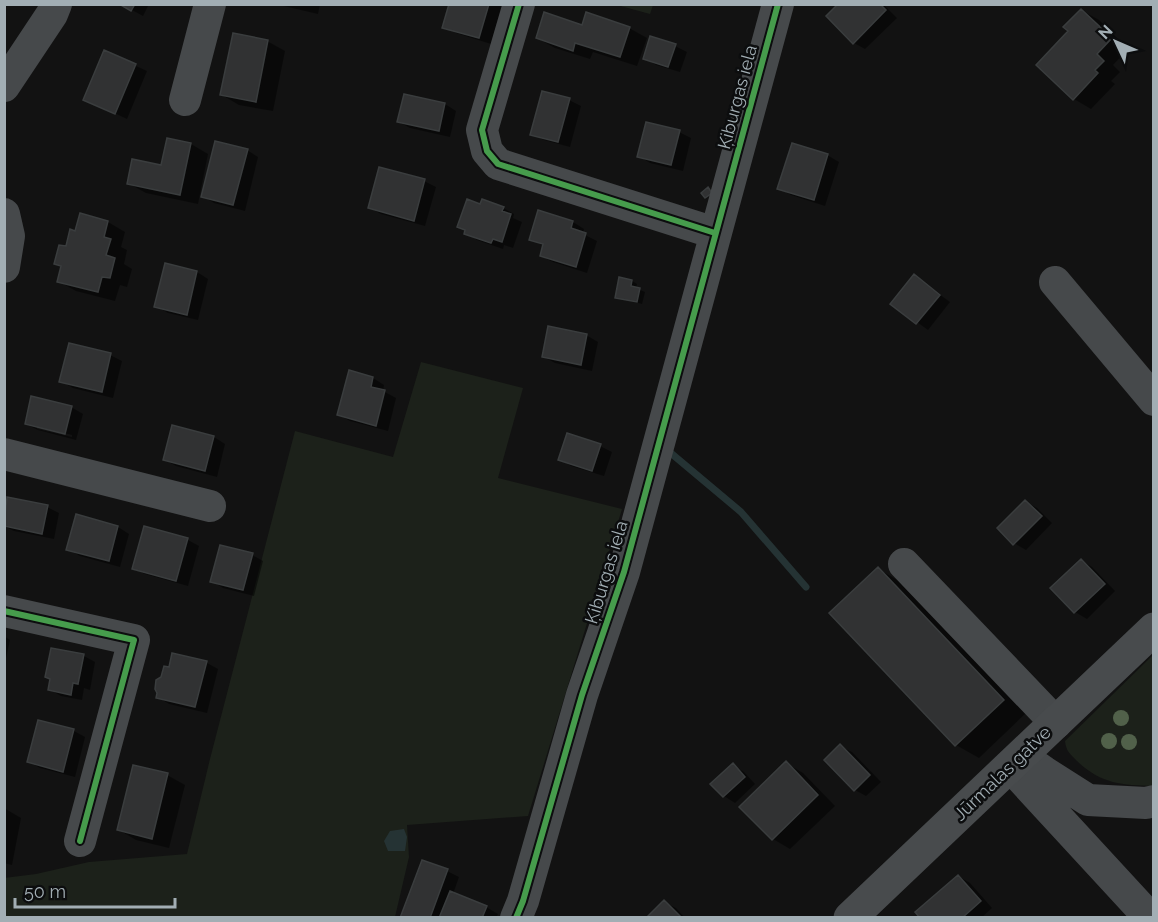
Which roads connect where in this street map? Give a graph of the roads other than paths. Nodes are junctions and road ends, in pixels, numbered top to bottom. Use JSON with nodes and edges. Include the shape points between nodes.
{"nodes":[{"id":1,"x":56,"y":4,"type":"edge"},
{"id":2,"x":210,"y":4,"type":"edge"},
{"id":3,"x":519,"y":4,"type":"edge"},
{"id":4,"x":778,"y":4,"type":"edge"},
{"id":5,"x":4,"y":86,"type":"edge"},
{"id":6,"x":185,"y":100,"type":"dead end"},
{"id":7,"x":4,"y":214,"type":"edge"},
{"id":8,"x":715,"y":233,"type":"junction"},
{"id":9,"x":4,"y":267,"type":"edge"},
{"id":10,"x":1055,"y":282,"type":"dead end"},
{"id":11,"x":1154,"y":400,"type":"edge"},
{"id":12,"x":4,"y":454,"type":"edge"},
{"id":13,"x":210,"y":506,"type":"dead end"},
{"id":14,"x":904,"y":564,"type":"dead end"},
{"id":15,"x":4,"y":611,"type":"edge"},
{"id":16,"x":1154,"y":628,"type":"edge"},
{"id":17,"x":1056,"y":723,"type":"junction"},
{"id":18,"x":1016,"y":761,"type":"junction"},
{"id":19,"x":1154,"y":801,"type":"edge"},
{"id":20,"x":80,"y":841,"type":"dead end"},
{"id":21,"x":516,"y":918,"type":"edge"},
{"id":22,"x":850,"y":918,"type":"edge"},
{"id":23,"x":1150,"y":918,"type":"edge"}],
"edges":[{"from":1,"to":5,"type":"street"},
{"from":2,"to":6,"type":"street"},
{"from":3,"to":8,"type":"street","via":[[482,130],[487,151],[498,164]]},
{"from":4,"to":8,"type":"street","name":"Ķiburgas iela"},
{"from":7,"to":9,"type":"street","via":[[9,236]]},
{"from":8,"to":21,"type":"street","name":"Ķiburgas iela","via":[[624,572],[582,695]]},
{"from":10,"to":11,"type":"street"},
{"from":12,"to":13,"type":"street"},
{"from":14,"to":17,"type":"street"},
{"from":15,"to":20,"type":"street","via":[[134,640]]},
{"from":16,"to":17,"type":"main road","name":"Jūrmalas gatve"},
{"from":17,"to":18,"type":"main road","name":"Jūrmalas gatve"},
{"from":18,"to":19,"type":"street","via":[[1044,772],[1088,800]]},
{"from":18,"to":22,"type":"main road","name":"Jūrmalas gatve"},
{"from":18,"to":23,"type":"street"}]}
